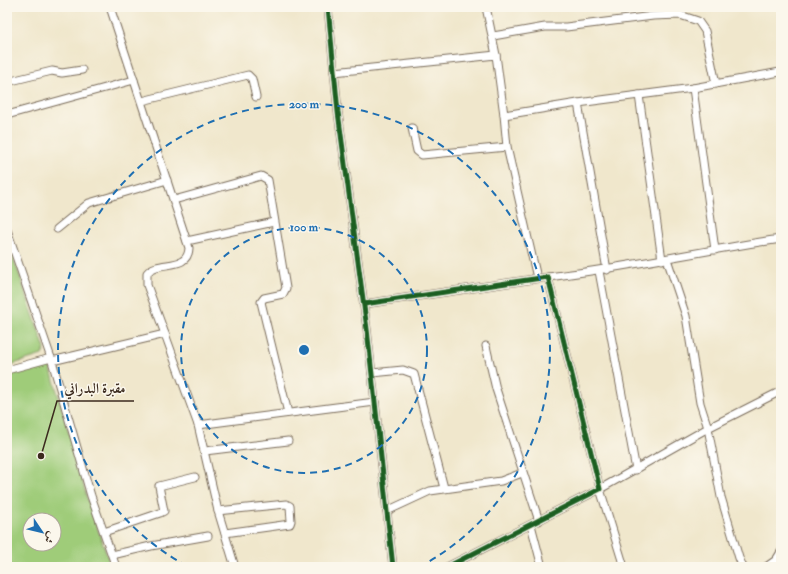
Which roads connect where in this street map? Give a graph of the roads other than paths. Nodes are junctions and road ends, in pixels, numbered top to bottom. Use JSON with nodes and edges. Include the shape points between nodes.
{"nodes":[{"id":1,"x":110,"y":7,"type":"edge"},
{"id":2,"x":328,"y":7,"type":"edge"},
{"id":3,"x":486,"y":7,"type":"edge"},
{"id":4,"x":493,"y":36,"type":"junction"},
{"id":5,"x":496,"y":55,"type":"junction"},
{"id":6,"x":82,"y":70,"type":"dead end"},
{"id":7,"x":334,"y":72,"type":"junction"},
{"id":8,"x":780,"y":72,"type":"edge"},
{"id":9,"x":134,"y":80,"type":"junction"},
{"id":10,"x":7,"y":82,"type":"edge"},
{"id":11,"x":716,"y":84,"type":"junction"},
{"id":12,"x":693,"y":88,"type":"junction"},
{"id":13,"x":639,"y":95,"type":"junction"},
{"id":14,"x":256,"y":97,"type":"dead end"},
{"id":15,"x":142,"y":102,"type":"junction"},
{"id":16,"x":578,"y":103,"type":"junction"},
{"id":17,"x":7,"y":115,"type":"edge"},
{"id":18,"x":504,"y":116,"type":"junction"},
{"id":19,"x":412,"y":128,"type":"dead end"},
{"id":20,"x":507,"y":147,"type":"junction"},
{"id":21,"x":168,"y":180,"type":"junction"},
{"id":22,"x":174,"y":200,"type":"junction"},
{"id":23,"x":274,"y":222,"type":"junction"},
{"id":24,"x":57,"y":229,"type":"dead end"},
{"id":25,"x":7,"y":230,"type":"edge"},
{"id":26,"x":781,"y":239,"type":"edge"},
{"id":27,"x":187,"y":241,"type":"junction"},
{"id":28,"x":715,"y":250,"type":"junction"},
{"id":29,"x":665,"y":259,"type":"junction"},
{"id":30,"x":607,"y":270,"type":"junction"},
{"id":31,"x":599,"y":271,"type":"junction"},
{"id":32,"x":548,"y":277,"type":"junction"},
{"id":33,"x":537,"y":278,"type":"junction"},
{"id":34,"x":364,"y":304,"type":"junction"},
{"id":35,"x":165,"y":334,"type":"junction"},
{"id":36,"x":486,"y":346,"type":"dead end"},
{"id":37,"x":52,"y":359,"type":"junction"},
{"id":38,"x":7,"y":370,"type":"edge"},
{"id":39,"x":372,"y":373,"type":"junction"},
{"id":40,"x":781,"y":391,"type":"edge"},
{"id":41,"x":375,"y":402,"type":"junction"},
{"id":42,"x":288,"y":413,"type":"junction"},
{"id":43,"x":198,"y":425,"type":"junction"},
{"id":44,"x":708,"y":428,"type":"junction"},
{"id":45,"x":288,"y":441,"type":"dead end"},
{"id":46,"x":205,"y":451,"type":"junction"},
{"id":47,"x":636,"y":470,"type":"junction"},
{"id":48,"x":522,"y":473,"type":"junction"},
{"id":49,"x":195,"y":477,"type":"dead end"},
{"id":50,"x":444,"y":488,"type":"junction"},
{"id":51,"x":600,"y":489,"type":"junction"},
{"id":52,"x":218,"y":511,"type":"junction"},
{"id":53,"x":387,"y":511,"type":"junction"},
{"id":54,"x":539,"y":521,"type":"junction"},
{"id":55,"x":531,"y":525,"type":"junction"},
{"id":56,"x":104,"y":532,"type":"junction"},
{"id":57,"x":225,"y":532,"type":"junction"},
{"id":58,"x":208,"y":536,"type":"dead end"},
{"id":59,"x":781,"y":552,"type":"edge"},
{"id":60,"x":112,"y":555,"type":"junction"},
{"id":61,"x":116,"y":567,"type":"edge"},
{"id":62,"x":235,"y":567,"type":"edge"},
{"id":63,"x":393,"y":567,"type":"edge"},
{"id":64,"x":447,"y":567,"type":"edge"},
{"id":65,"x":542,"y":567,"type":"edge"},
{"id":66,"x":624,"y":567,"type":"edge"},
{"id":67,"x":743,"y":567,"type":"edge"},
{"id":68,"x":766,"y":567,"type":"edge"}],
"edges":[{"from":1,"to":9,"type":"street"},
{"from":2,"to":7,"type":"street"},
{"from":3,"to":4,"type":"street"},
{"from":4,"to":5,"type":"street"},
{"from":4,"to":11,"type":"street","via":[[545,27],[680,15],[698,21],[705,31]]},
{"from":5,"to":7,"type":"street"},
{"from":5,"to":18,"type":"street"},
{"from":6,"to":10,"type":"street","via":[[62,73],[53,71]]},
{"from":7,"to":34,"type":"street"},
{"from":8,"to":11,"type":"street"},
{"from":9,"to":15,"type":"street"},
{"from":9,"to":17,"type":"street"},
{"from":11,"to":12,"type":"street"},
{"from":12,"to":13,"type":"street"},
{"from":12,"to":28,"type":"street"},
{"from":13,"to":16,"type":"street"},
{"from":13,"to":29,"type":"street"},
{"from":14,"to":15,"type":"street","via":[[252,79],[248,75]]},
{"from":15,"to":21,"type":"street"},
{"from":16,"to":18,"type":"street"},
{"from":16,"to":30,"type":"street"},
{"from":18,"to":20,"type":"street"},
{"from":19,"to":20,"type":"street","via":[[417,151],[422,155]]},
{"from":20,"to":33,"type":"street"},
{"from":21,"to":22,"type":"street"},
{"from":21,"to":24,"type":"street","via":[[89,203]]},
{"from":22,"to":23,"type":"street","via":[[264,176],[268,180]]},
{"from":22,"to":27,"type":"street"},
{"from":23,"to":27,"type":"street"},
{"from":23,"to":42,"type":"street","via":[[286,288],[283,294],[264,298],[261,302]]},
{"from":25,"to":37,"type":"street"},
{"from":26,"to":28,"type":"street"},
{"from":27,"to":35,"type":"street","via":[[189,254],[186,259],[180,263],[152,268],[146,276]]},
{"from":28,"to":29,"type":"street"},
{"from":29,"to":30,"type":"street"},
{"from":29,"to":44,"type":"street","via":[[686,316],[700,403]]},
{"from":30,"to":31,"type":"street"},
{"from":31,"to":32,"type":"street"},
{"from":31,"to":47,"type":"street"},
{"from":32,"to":33,"type":"street"},
{"from":32,"to":51,"type":"street"},
{"from":33,"to":34,"type":"street"},
{"from":34,"to":39,"type":"street"},
{"from":35,"to":37,"type":"street"},
{"from":35,"to":43,"type":"street"},
{"from":36,"to":48,"type":"street"},
{"from":37,"to":38,"type":"street"},
{"from":37,"to":56,"type":"street","via":[[91,496]]},
{"from":39,"to":41,"type":"street"},
{"from":39,"to":50,"type":"street","via":[[403,370],[414,374]]},
{"from":40,"to":44,"type":"street"},
{"from":41,"to":42,"type":"street"},
{"from":41,"to":53,"type":"street"},
{"from":42,"to":43,"type":"street"},
{"from":43,"to":46,"type":"street"},
{"from":44,"to":47,"type":"street"},
{"from":44,"to":67,"type":"street","via":[[721,497],[738,558]]},
{"from":45,"to":46,"type":"street"},
{"from":46,"to":52,"type":"street"},
{"from":47,"to":51,"type":"street"},
{"from":48,"to":50,"type":"street","via":[[501,481]]},
{"from":48,"to":54,"type":"street"},
{"from":49,"to":56,"type":"street","via":[[159,486],[164,511]]},
{"from":50,"to":53,"type":"street","via":[[430,491]]},
{"from":51,"to":54,"type":"street"},
{"from":51,"to":66,"type":"street"},
{"from":52,"to":57,"type":"street"},
{"from":52,"to":57,"type":"street","via":[[286,504],[290,506],[290,524]]},
{"from":53,"to":63,"type":"street"},
{"from":54,"to":55,"type":"street"},
{"from":55,"to":64,"type":"street"},
{"from":55,"to":65,"type":"street"},
{"from":56,"to":60,"type":"street"},
{"from":57,"to":62,"type":"street"},
{"from":58,"to":60,"type":"street"},
{"from":59,"to":68,"type":"street","via":[[776,560]]},
{"from":60,"to":61,"type":"street"}]}
